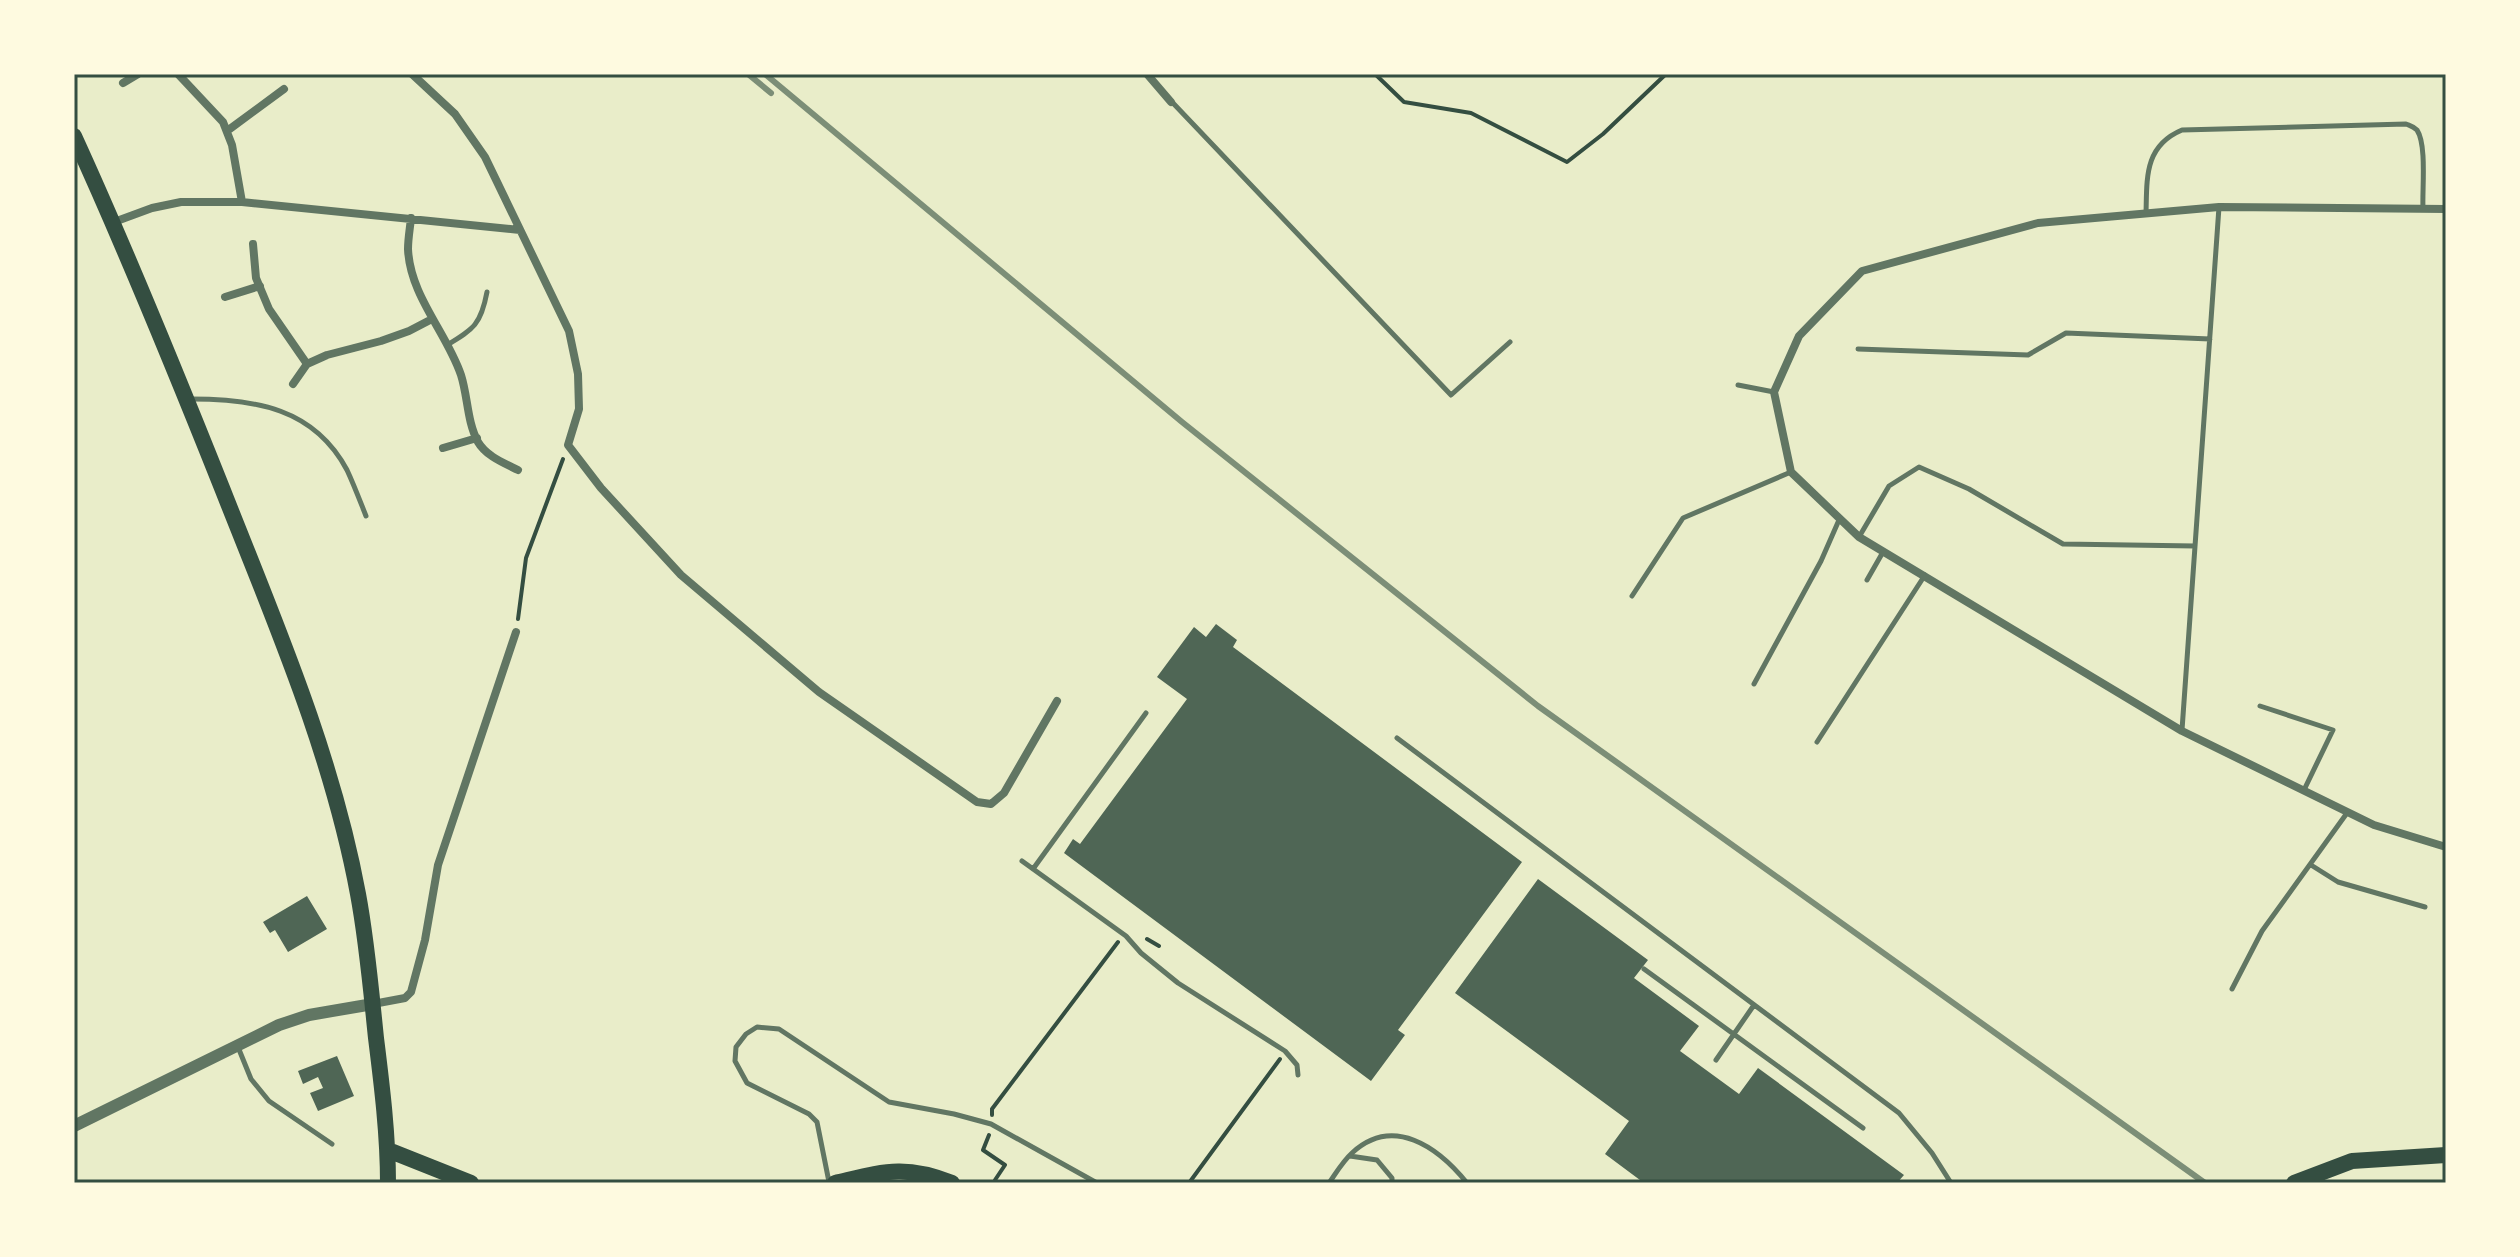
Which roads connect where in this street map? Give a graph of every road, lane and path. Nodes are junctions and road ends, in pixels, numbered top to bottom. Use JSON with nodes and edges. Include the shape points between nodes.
{"nodes":[{"id":1,"x":138,"y":74,"type":"edge"},
{"id":2,"x":178,"y":74,"type":"edge"},
{"id":3,"x":412,"y":74,"type":"edge"},
{"id":4,"x":1147,"y":74,"type":"edge"},
{"id":5,"x":1375,"y":74,"type":"edge"},
{"id":6,"x":1666,"y":74,"type":"edge"},
{"id":7,"x":123,"y":83,"type":"dead end"},
{"id":8,"x":284,"y":89,"type":"dead end"},
{"id":9,"x":1171,"y":102,"type":"joint"},
{"id":10,"x":227,"y":131,"type":"junction"},
{"id":11,"x":74,"y":137,"type":"edge"},
{"id":12,"x":242,"y":202,"type":"junction"},
{"id":13,"x":2219,"y":207,"type":"junction"},
{"id":14,"x":2423,"y":208,"type":"junction"},
{"id":15,"x":2446,"y":209,"type":"edge"},
{"id":16,"x":2146,"y":214,"type":"junction"},
{"id":17,"x":411,"y":218,"type":"junction"},
{"id":18,"x":114,"y":222,"type":"junction"},
{"id":19,"x":520,"y":230,"type":"junction"},
{"id":20,"x":253,"y":244,"type":"dead end"},
{"id":21,"x":260,"y":286,"type":"junction"},
{"id":22,"x":487,"y":292,"type":"dead end"},
{"id":23,"x":225,"y":297,"type":"dead end"},
{"id":24,"x":432,"y":319,"type":"junction"},
{"id":25,"x":2210,"y":339,"type":"junction"},
{"id":26,"x":1510,"y":342,"type":"dead end"},
{"id":27,"x":446,"y":345,"type":"junction"},
{"id":28,"x":1858,"y":349,"type":"dead end"},
{"id":29,"x":307,"y":364,"type":"junction"},
{"id":30,"x":293,"y":384,"type":"dead end"},
{"id":31,"x":1738,"y":385,"type":"dead end"},
{"id":32,"x":1774,"y":392,"type":"junction"},
{"id":33,"x":186,"y":399,"type":"junction"},
{"id":34,"x":477,"y":438,"type":"junction"},
{"id":35,"x":568,"y":445,"type":"junction"},
{"id":36,"x":443,"y":448,"type":"dead end"},
{"id":37,"x":518,"y":470,"type":"dead end"},
{"id":38,"x":1791,"y":472,"type":"junction"},
{"id":39,"x":366,"y":516,"type":"dead end"},
{"id":40,"x":1839,"y":520,"type":"junction"},
{"id":41,"x":1859,"y":537,"type":"junction"},
{"id":42,"x":2195,"y":546,"type":"junction"},
{"id":43,"x":1883,"y":552,"type":"junction"},
{"id":44,"x":1925,"y":575,"type":"junction"},
{"id":45,"x":1867,"y":580,"type":"dead end"},
{"id":46,"x":1632,"y":596,"type":"dead end"},
{"id":47,"x":516,"y":632,"type":"joint"},
{"id":48,"x":1754,"y":684,"type":"dead end"},
{"id":49,"x":1057,"y":701,"type":"dead end"},
{"id":50,"x":2260,"y":706,"type":"dead end"},
{"id":51,"x":1146,"y":713,"type":"dead end"},
{"id":52,"x":2182,"y":731,"type":"junction"},
{"id":53,"x":1397,"y":738,"type":"dead end"},
{"id":54,"x":1817,"y":742,"type":"dead end"},
{"id":55,"x":2304,"y":790,"type":"junction"},
{"id":56,"x":2348,"y":812,"type":"junction"},
{"id":57,"x":2446,"y":847,"type":"edge"},
{"id":58,"x":1022,"y":861,"type":"dead end"},
{"id":59,"x":2311,"y":865,"type":"junction"},
{"id":60,"x":1033,"y":869,"type":"junction"},
{"id":61,"x":2425,"y":907,"type":"dead end"},
{"id":62,"x":1126,"y":936,"type":"junction"},
{"id":63,"x":1159,"y":946,"type":"dead end"},
{"id":64,"x":1644,"y":969,"type":"dead end"},
{"id":65,"x":2232,"y":989,"type":"dead end"},
{"id":66,"x":373,"y":1004,"type":"junction"},
{"id":67,"x":1754,"y":1005,"type":"junction"},
{"id":68,"x":1734,"y":1034,"type":"junction"},
{"id":69,"x":237,"y":1046,"type":"junction"},
{"id":70,"x":1285,"y":1051,"type":"junction"},
{"id":71,"x":1716,"y":1060,"type":"dead end"},
{"id":72,"x":1298,"y":1075,"type":"dead end"},
{"id":73,"x":991,"y":1124,"type":"junction"},
{"id":74,"x":74,"y":1126,"type":"edge"},
{"id":75,"x":1863,"y":1128,"type":"dead end"},
{"id":76,"x":332,"y":1144,"type":"dead end"},
{"id":77,"x":388,"y":1150,"type":"junction"},
{"id":78,"x":2446,"y":1155,"type":"edge"},
{"id":79,"x":1349,"y":1156,"type":"junction"},
{"id":80,"x":442,"y":1178,"type":"edge"},
{"id":81,"x":995,"y":1180,"type":"dead end"},
{"id":82,"x":388,"y":1183,"type":"edge"},
{"id":83,"x":471,"y":1183,"type":"edge"},
{"id":84,"x":832,"y":1183,"type":"edge"},
{"id":85,"x":952,"y":1183,"type":"edge"},
{"id":86,"x":1097,"y":1183,"type":"edge"},
{"id":87,"x":1189,"y":1183,"type":"edge"},
{"id":88,"x":1329,"y":1183,"type":"edge"},
{"id":89,"x":1392,"y":1183,"type":"edge"},
{"id":90,"x":1467,"y":1183,"type":"edge"},
{"id":91,"x":1951,"y":1183,"type":"edge"},
{"id":92,"x":2294,"y":1183,"type":"edge"}],
"edges":[{"from":1,"to":7,"type":"street"},
{"from":2,"to":10,"type":"street"},
{"from":3,"to":19,"type":"street","via":[[455,114],[485,157]]},
{"from":4,"to":9,"type":"street"},
{"from":5,"to":6,"type":"path","via":[[1404,102],[1471,113],[1567,162]]},
{"from":8,"to":10,"type":"street"},
{"from":9,"to":26,"type":"lane","via":[[1451,395]]},
{"from":10,"to":12,"type":"street"},
{"from":11,"to":18,"type":"main road"},
{"from":12,"to":17,"type":"street"},
{"from":12,"to":18,"type":"street","via":[[181,202]]},
{"from":13,"to":14,"type":"street"},
{"from":13,"to":16,"type":"street"},
{"from":13,"to":25,"type":"lane"},
{"from":14,"to":15,"type":"street"},
{"from":14,"to":16,"type":"lane","via":[[2419,133],[2406,124],[2182,130],[2167,137],[2153,154]]},
{"from":16,"to":32,"type":"street","via":[[2038,223],[1862,271],[1799,336]]},
{"from":17,"to":19,"type":"street"},
{"from":17,"to":24,"type":"street","via":[[408,250]]},
{"from":18,"to":33,"type":"main road"},
{"from":19,"to":35,"type":"street","via":[[569,331],[579,409]]},
{"from":20,"to":21,"type":"street"},
{"from":21,"to":23,"type":"street"},
{"from":21,"to":29,"type":"street","via":[[269,309]]},
{"from":22,"to":27,"type":"lane","via":[[483,314],[473,329]]},
{"from":24,"to":27,"type":"street"},
{"from":24,"to":29,"type":"street"},
{"from":25,"to":28,"type":"lane","via":[[2066,333],[2028,355]]},
{"from":25,"to":42,"type":"lane"},
{"from":27,"to":34,"type":"street","via":[[460,372]]},
{"from":29,"to":30,"type":"street"},
{"from":31,"to":32,"type":"lane"},
{"from":32,"to":38,"type":"street"},
{"from":33,"to":39,"type":"lane","via":[[265,406],[307,423],[346,469]]},
{"from":33,"to":66,"type":"main road","via":[[316,733],[358,892]]},
{"from":34,"to":36,"type":"street"},
{"from":34,"to":37,"type":"street","via":[[492,456]]},
{"from":35,"to":47,"type":"path","via":[[526,558]]},
{"from":35,"to":49,"type":"street","via":[[681,575],[819,692],[977,802],[991,804],[1004,793]]},
{"from":38,"to":40,"type":"street"},
{"from":38,"to":46,"type":"lane","via":[[1683,518]]},
{"from":40,"to":41,"type":"street"},
{"from":40,"to":48,"type":"lane"},
{"from":41,"to":42,"type":"lane","via":[[1889,486],[1919,467],[1969,489],[2063,544]]},
{"from":41,"to":43,"type":"street"},
{"from":42,"to":52,"type":"lane"},
{"from":43,"to":44,"type":"street"},
{"from":43,"to":45,"type":"lane"},
{"from":44,"to":52,"type":"street"},
{"from":44,"to":54,"type":"lane"},
{"from":47,"to":66,"type":"street","via":[[438,865],[411,992]]},
{"from":50,"to":55,"type":"lane","via":[[2333,730]]},
{"from":51,"to":60,"type":"lane"},
{"from":52,"to":55,"type":"street"},
{"from":53,"to":67,"type":"lane"},
{"from":55,"to":56,"type":"street"},
{"from":56,"to":57,"type":"street"},
{"from":56,"to":59,"type":"lane"},
{"from":58,"to":60,"type":"lane"},
{"from":59,"to":61,"type":"lane","via":[[2338,882]]},
{"from":59,"to":65,"type":"lane","via":[[2262,931]]},
{"from":60,"to":62,"type":"lane"},
{"from":62,"to":63,"type":"path","via":[[1137,933]]},
{"from":62,"to":70,"type":"lane","via":[[1178,983]]},
{"from":62,"to":73,"type":"path","via":[[992,1109]]},
{"from":64,"to":68,"type":"lane"},
{"from":66,"to":69,"type":"street","via":[[309,1015]]},
{"from":66,"to":77,"type":"main road"},
{"from":67,"to":68,"type":"lane"},
{"from":67,"to":91,"type":"lane","via":[[1899,1113]]},
{"from":68,"to":71,"type":"lane"},
{"from":68,"to":75,"type":"lane"},
{"from":69,"to":74,"type":"street"},
{"from":69,"to":76,"type":"lane","via":[[251,1079],[269,1101]]},
{"from":70,"to":72,"type":"lane"},
{"from":70,"to":87,"type":"path"},
{"from":73,"to":81,"type":"path","via":[[983,1150],[1005,1165]]},
{"from":73,"to":84,"type":"lane","via":[[889,1102],[779,1029],[757,1027],[736,1047],[740,1073],[747,1083],[817,1122]]},
{"from":73,"to":86,"type":"lane"},
{"from":77,"to":80,"type":"main road"},
{"from":77,"to":82,"type":"main road"},
{"from":78,"to":92,"type":"main road","via":[[2352,1161]]},
{"from":79,"to":88,"type":"lane"},
{"from":79,"to":89,"type":"lane","via":[[1377,1160]]},
{"from":79,"to":90,"type":"lane","via":[[1389,1134],[1413,1139]]},
{"from":80,"to":83,"type":"main road"},
{"from":84,"to":85,"type":"main road","via":[[896,1169]]}]}
